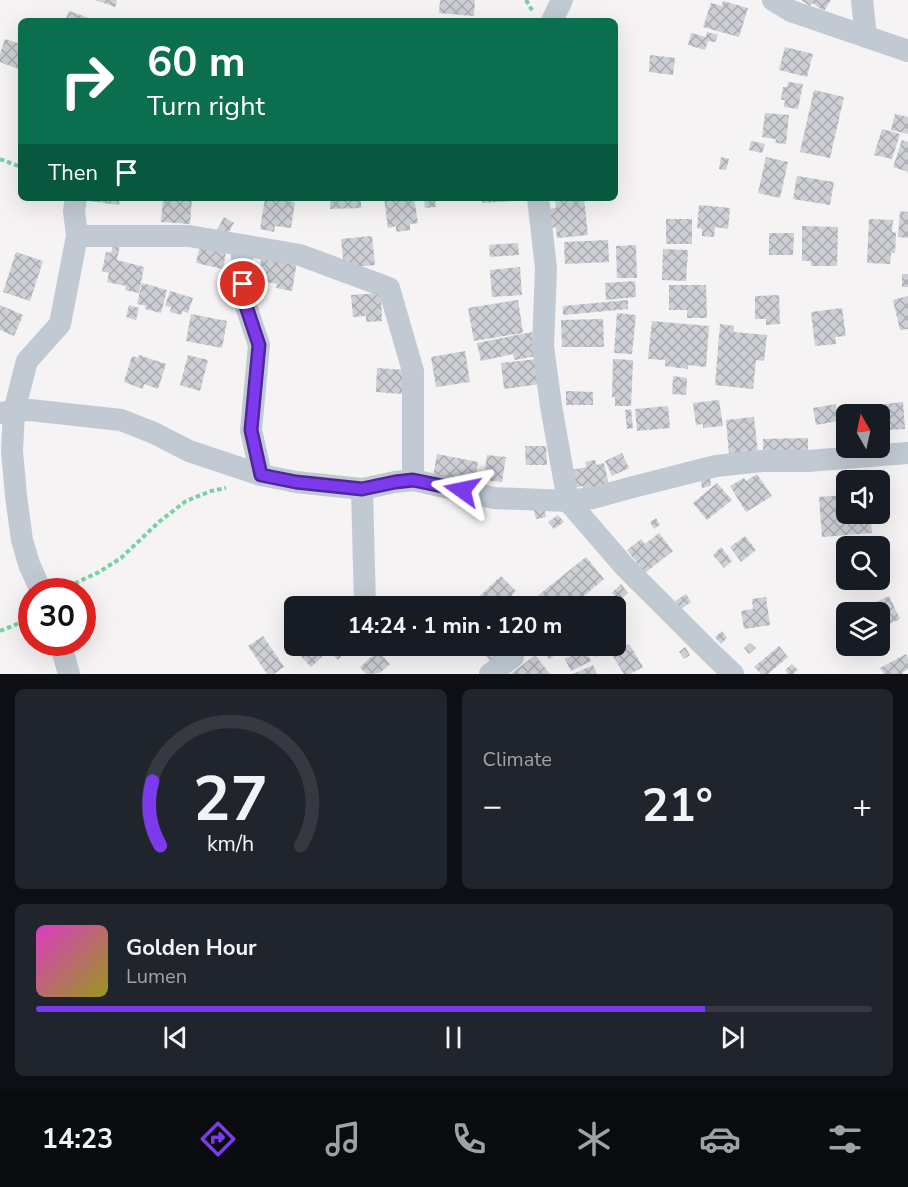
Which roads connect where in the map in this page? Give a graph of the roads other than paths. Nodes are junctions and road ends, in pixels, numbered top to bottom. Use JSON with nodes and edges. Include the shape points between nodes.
{"nodes":[{"id":1,"x":562,"y":0,"type":"edge"},
{"id":2,"x":773,"y":0,"type":"edge"},
{"id":3,"x":862,"y":0,"type":"edge"},
{"id":4,"x":553,"y":18,"type":"edge"},
{"id":5,"x":866,"y":37,"type":"junction"},
{"id":6,"x":908,"y":51,"type":"edge"},
{"id":7,"x":76,"y":201,"type":"edge"},
{"id":8,"x":537,"y":201,"type":"edge"},
{"id":9,"x":77,"y":236,"type":"junction"},
{"id":10,"x":241,"y":245,"type":"junction"},
{"id":11,"x":7,"y":412,"type":"edge"},
{"id":12,"x":908,"y":453,"type":"edge"},
{"id":13,"x":261,"y":475,"type":"junction"},
{"id":14,"x":413,"y":480,"type":"junction"},
{"id":15,"x":362,"y":489,"type":"junction"},
{"id":16,"x":568,"y":501,"type":"junction"},
{"id":17,"x":36,"y":578,"type":"edge"},
{"id":18,"x":365,"y":596,"type":"edge"},
{"id":19,"x":64,"y":656,"type":"edge"},
{"id":20,"x":513,"y":657,"type":"dead end"},
{"id":21,"x":69,"y":674,"type":"edge"},
{"id":22,"x":490,"y":674,"type":"edge"},
{"id":23,"x":734,"y":674,"type":"edge"}],
"edges":[{"from":1,"to":4,"type":"street"},
{"from":2,"to":5,"type":"street","via":[[791,11]]},
{"from":3,"to":5,"type":"street"},
{"from":5,"to":6,"type":"street"},
{"from":7,"to":9,"type":"street"},
{"from":8,"to":16,"type":"street","via":[[546,268],[543,346]]},
{"from":9,"to":10,"type":"street","via":[[189,236]]},
{"from":9,"to":11,"type":"street","via":[[60,324],[27,361]]},
{"from":10,"to":13,"type":"street","via":[[245,303],[259,345],[251,430]]},
{"from":10,"to":14,"type":"street","via":[[300,255],[389,288],[413,371]]},
{"from":11,"to":13,"type":"street","via":[[30,410],[120,420],[189,451]]},
{"from":11,"to":17,"type":"street","via":[[22,540]]},
{"from":12,"to":16,"type":"street","via":[[716,466]]},
{"from":13,"to":15,"type":"street"},
{"from":14,"to":15,"type":"street"},
{"from":14,"to":16,"type":"street","via":[[494,498]]},
{"from":15,"to":18,"type":"street"},
{"from":16,"to":23,"type":"street","via":[[625,567]]},
{"from":19,"to":21,"type":"street"},
{"from":20,"to":22,"type":"street"}]}
